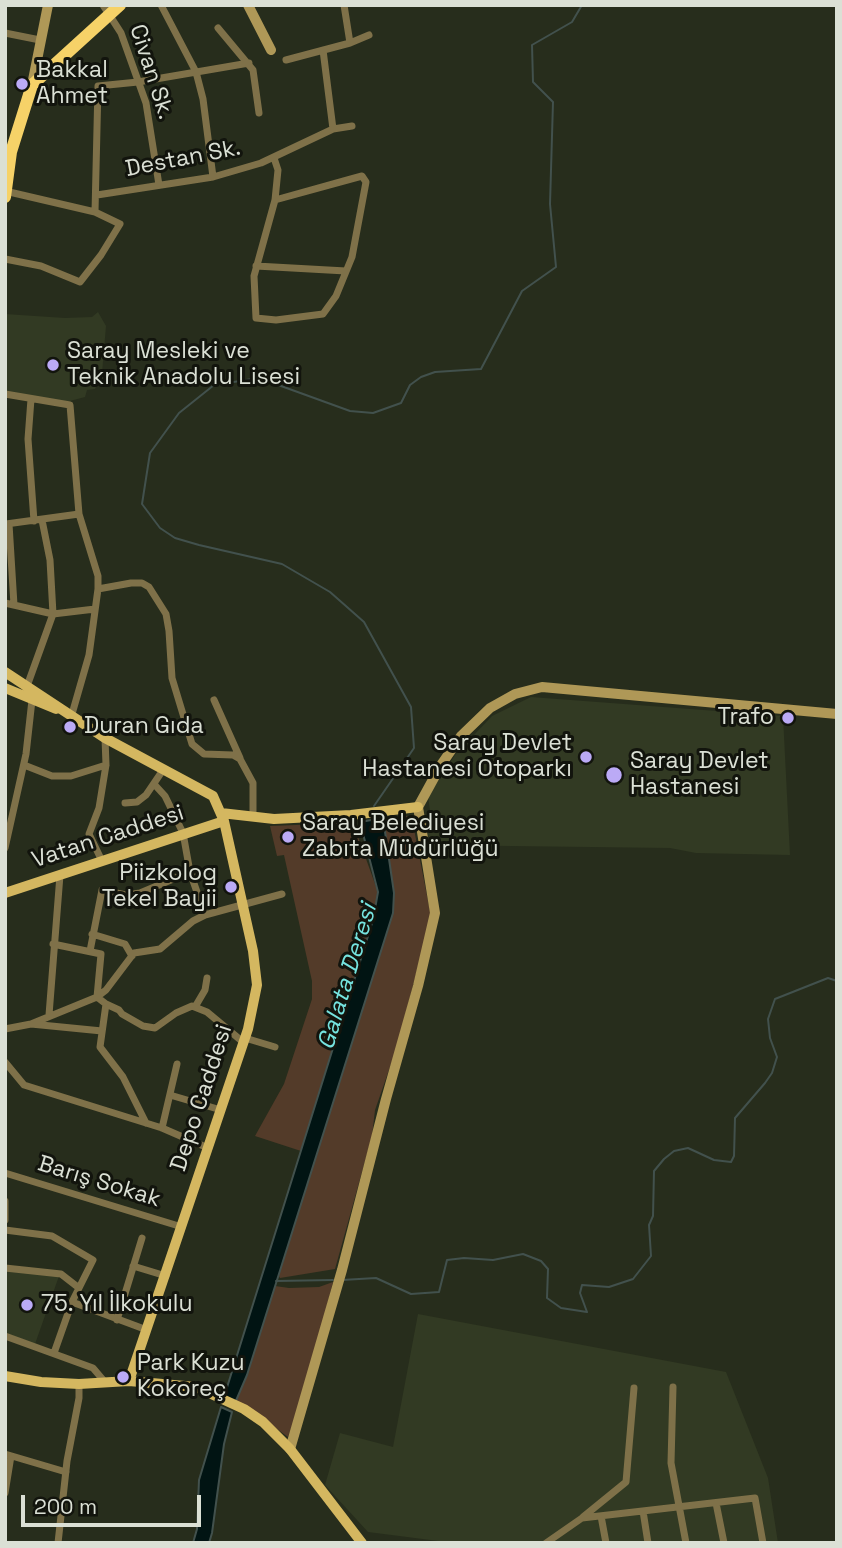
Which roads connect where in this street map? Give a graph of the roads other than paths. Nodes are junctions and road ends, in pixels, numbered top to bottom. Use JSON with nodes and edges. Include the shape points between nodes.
{"nodes":[{"id":1,"x":48,"y":5,"type":"edge"},
{"id":2,"x":161,"y":5,"type":"edge"},
{"id":3,"x":248,"y":5,"type":"edge"},
{"id":4,"x":344,"y":5,"type":"edge"},
{"id":5,"x":111,"y":8,"type":"edge"},
{"id":6,"x":218,"y":29,"type":"dead end"},
{"id":7,"x":5,"y":33,"type":"edge"},
{"id":8,"x":369,"y":35,"type":"dead end"},
{"id":9,"x":40,"y":40,"type":"junction"},
{"id":10,"x":350,"y":43,"type":"junction"},
{"id":11,"x":271,"y":50,"type":"dead end"},
{"id":12,"x":323,"y":50,"type":"junction"},
{"id":13,"x":286,"y":60,"type":"dead end"},
{"id":14,"x":248,"y":63,"type":"junction"},
{"id":15,"x":196,"y":72,"type":"junction"},
{"id":16,"x":138,"y":82,"type":"junction"},
{"id":17,"x":32,"y":85,"type":"junction"},
{"id":18,"x":259,"y":113,"type":"dead end"},
{"id":19,"x":352,"y":125,"type":"dead end"},
{"id":20,"x":333,"y":130,"type":"junction"},
{"id":21,"x":274,"y":158,"type":"junction"},
{"id":22,"x":213,"y":177,"type":"junction"},
{"id":23,"x":159,"y":185,"type":"junction"},
{"id":24,"x":6,"y":191,"type":"edge"},
{"id":25,"x":97,"y":195,"type":"junction"},
{"id":26,"x":5,"y":197,"type":"edge"},
{"id":27,"x":275,"y":200,"type":"junction"},
{"id":28,"x":95,"y":212,"type":"junction"},
{"id":29,"x":5,"y":259,"type":"edge"},
{"id":30,"x":256,"y":266,"type":"junction"},
{"id":31,"x":346,"y":271,"type":"junction"},
{"id":32,"x":5,"y":394,"type":"edge"},
{"id":33,"x":31,"y":399,"type":"junction"},
{"id":34,"x":79,"y":514,"type":"junction"},
{"id":35,"x":38,"y":520,"type":"junction"},
{"id":36,"x":7,"y":524,"type":"edge"},
{"id":37,"x":98,"y":589,"type":"junction"},
{"id":38,"x":10,"y":604,"type":"edge"},
{"id":39,"x":95,"y":609,"type":"junction"},
{"id":40,"x":53,"y":614,"type":"junction"},
{"id":41,"x":5,"y":672,"type":"edge"},
{"id":42,"x":5,"y":688,"type":"edge"},
{"id":43,"x":28,"y":694,"type":"junction"},
{"id":44,"x":214,"y":700,"type":"dead end"},
{"id":45,"x":72,"y":714,"type":"junction"},
{"id":46,"x":837,"y":714,"type":"edge"},
{"id":47,"x":106,"y":738,"type":"junction"},
{"id":48,"x":240,"y":759,"type":"junction"},
{"id":49,"x":24,"y":765,"type":"junction"},
{"id":50,"x":106,"y":765,"type":"junction"},
{"id":51,"x":163,"y":771,"type":"junction"},
{"id":52,"x":154,"y":784,"type":"junction"},
{"id":53,"x":125,"y":803,"type":"dead end"},
{"id":54,"x":418,"y":807,"type":"junction"},
{"id":55,"x":253,"y":816,"type":"junction"},
{"id":56,"x":223,"y":817,"type":"junction"},
{"id":57,"x":183,"y":834,"type":"junction"},
{"id":58,"x":5,"y":848,"type":"edge"},
{"id":59,"x":102,"y":861,"type":"junction"},
{"id":60,"x":190,"y":872,"type":"junction"},
{"id":61,"x":60,"y":875,"type":"junction"},
{"id":62,"x":5,"y":893,"type":"edge"},
{"id":63,"x":282,"y":894,"type":"dead end"},
{"id":64,"x":242,"y":904,"type":"junction"},
{"id":65,"x":205,"y":915,"type":"junction"},
{"id":66,"x":92,"y":934,"type":"junction"},
{"id":67,"x":53,"y":944,"type":"junction"},
{"id":68,"x":90,"y":951,"type":"junction"},
{"id":69,"x":132,"y":956,"type":"junction"},
{"id":70,"x":207,"y":978,"type":"dead end"},
{"id":71,"x":97,"y":997,"type":"junction"},
{"id":72,"x":106,"y":1004,"type":"junction"},
{"id":73,"x":195,"y":1007,"type":"junction"},
{"id":74,"x":49,"y":1015,"type":"junction"},
{"id":75,"x":31,"y":1024,"type":"junction"},
{"id":76,"x":5,"y":1029,"type":"edge"},
{"id":77,"x":102,"y":1031,"type":"junction"},
{"id":78,"x":244,"y":1040,"type":"junction"},
{"id":79,"x":275,"y":1047,"type":"dead end"},
{"id":80,"x":5,"y":1062,"type":"edge"},
{"id":81,"x":177,"y":1064,"type":"dead end"},
{"id":82,"x":170,"y":1096,"type":"junction"},
{"id":83,"x":221,"y":1110,"type":"junction"},
{"id":84,"x":146,"y":1123,"type":"junction"},
{"id":85,"x":162,"y":1128,"type":"junction"},
{"id":86,"x":208,"y":1148,"type":"junction"},
{"id":87,"x":5,"y":1173,"type":"edge"},
{"id":88,"x":5,"y":1201,"type":"edge"},
{"id":89,"x":5,"y":1220,"type":"edge"},
{"id":90,"x":182,"y":1227,"type":"junction"},
{"id":91,"x":5,"y":1230,"type":"edge"},
{"id":92,"x":142,"y":1238,"type":"dead end"},
{"id":93,"x":133,"y":1266,"type":"junction"},
{"id":94,"x":5,"y":1268,"type":"edge"},
{"id":95,"x":166,"y":1276,"type":"junction"},
{"id":96,"x":79,"y":1288,"type":"junction"},
{"id":97,"x":72,"y":1302,"type":"junction"},
{"id":98,"x":117,"y":1320,"type":"junction"},
{"id":99,"x":147,"y":1330,"type":"junction"},
{"id":100,"x":5,"y":1336,"type":"edge"},
{"id":101,"x":54,"y":1353,"type":"junction"},
{"id":102,"x":5,"y":1376,"type":"edge"},
{"id":103,"x":104,"y":1381,"type":"junction"},
{"id":104,"x":129,"y":1381,"type":"junction"},
{"id":105,"x":79,"y":1384,"type":"junction"},
{"id":106,"x":673,"y":1387,"type":"dead end"},
{"id":107,"x":634,"y":1388,"type":"dead end"},
{"id":108,"x":290,"y":1449,"type":"junction"},
{"id":109,"x":8,"y":1455,"type":"edge"},
{"id":110,"x":66,"y":1472,"type":"junction"},
{"id":111,"x":5,"y":1493,"type":"edge"},
{"id":112,"x":716,"y":1503,"type":"junction"},
{"id":113,"x":678,"y":1507,"type":"junction"},
{"id":114,"x":643,"y":1511,"type":"junction"},
{"id":115,"x":601,"y":1516,"type":"junction"},
{"id":116,"x":582,"y":1518,"type":"junction"},
{"id":117,"x":58,"y":1543,"type":"edge"},
{"id":118,"x":362,"y":1543,"type":"edge"},
{"id":119,"x":373,"y":1543,"type":"edge"},
{"id":120,"x":546,"y":1543,"type":"edge"},
{"id":121,"x":606,"y":1543,"type":"edge"},
{"id":122,"x":648,"y":1543,"type":"edge"},
{"id":123,"x":686,"y":1543,"type":"edge"},
{"id":124,"x":724,"y":1543,"type":"edge"},
{"id":125,"x":764,"y":1543,"type":"edge"}],
"edges":[{"from":1,"to":9,"type":"street"},
{"from":2,"to":15,"type":"street"},
{"from":3,"to":11,"type":"street"},
{"from":4,"to":10,"type":"street"},
{"from":5,"to":16,"type":"street","name":"Civan Sk."},
{"from":5,"to":17,"type":"highway"},
{"from":6,"to":14,"type":"street"},
{"from":7,"to":9,"type":"street"},
{"from":8,"to":10,"type":"street"},
{"from":9,"to":17,"type":"street"},
{"from":10,"to":12,"type":"street"},
{"from":12,"to":13,"type":"street"},
{"from":12,"to":20,"type":"street"},
{"from":14,"to":15,"type":"street"},
{"from":14,"to":18,"type":"street"},
{"from":15,"to":16,"type":"street"},
{"from":15,"to":22,"type":"street"},
{"from":16,"to":23,"type":"street","name":"Civan Sk.","via":[[146,103]]},
{"from":16,"to":25,"type":"street","via":[[98,86]]},
{"from":17,"to":24,"type":"highway","via":[[11,152]]},
{"from":19,"to":20,"type":"street","name":"Destan Sk."},
{"from":20,"to":21,"type":"street","name":"Destan Sk."},
{"from":21,"to":22,"type":"street","name":"Destan Sk."},
{"from":21,"to":27,"type":"street","via":[[278,170]]},
{"from":22,"to":23,"type":"street","name":"Destan Sk."},
{"from":23,"to":25,"type":"street","name":"Destan Sk."},
{"from":24,"to":26,"type":"highway"},
{"from":24,"to":28,"type":"street"},
{"from":25,"to":28,"type":"street"},
{"from":27,"to":30,"type":"street"},
{"from":27,"to":31,"type":"street","via":[[362,176],[366,182]]},
{"from":28,"to":29,"type":"street","via":[[120,224],[80,282],[41,266]]},
{"from":30,"to":31,"type":"street"},
{"from":30,"to":31,"type":"street","via":[[257,318],[276,320],[323,314]]},
{"from":32,"to":33,"type":"street"},
{"from":33,"to":34,"type":"street","via":[[70,405]]},
{"from":33,"to":35,"type":"street","via":[[28,439]]},
{"from":34,"to":35,"type":"street"},
{"from":34,"to":37,"type":"street"},
{"from":35,"to":36,"type":"street"},
{"from":35,"to":40,"type":"street","via":[[50,560]]},
{"from":36,"to":38,"type":"street"},
{"from":37,"to":39,"type":"street"},
{"from":37,"to":48,"type":"street","via":[[131,583],[149,587],[166,614],[172,678],[192,744],[204,754]]},
{"from":38,"to":40,"type":"street"},
{"from":39,"to":40,"type":"street"},
{"from":39,"to":45,"type":"street","via":[[89,655]]},
{"from":40,"to":43,"type":"street"},
{"from":41,"to":43,"type":"main road"},
{"from":42,"to":43,"type":"main road"},
{"from":43,"to":45,"type":"main road"},
{"from":43,"to":49,"type":"street"},
{"from":44,"to":48,"type":"street"},
{"from":45,"to":47,"type":"main road"},
{"from":46,"to":54,"type":"street","via":[[542,687],[527,690],[490,708],[461,736]]},
{"from":47,"to":50,"type":"street"},
{"from":47,"to":51,"type":"main road"},
{"from":48,"to":55,"type":"street","via":[[253,783]]},
{"from":49,"to":50,"type":"street","via":[[52,776],[71,776]]},
{"from":49,"to":58,"type":"street"},
{"from":50,"to":59,"type":"street","via":[[89,834]]},
{"from":51,"to":52,"type":"street"},
{"from":51,"to":56,"type":"main road","via":[[214,796]]},
{"from":52,"to":53,"type":"street","via":[[137,802]]},
{"from":52,"to":57,"type":"street"},
{"from":54,"to":55,"type":"main road","name":"Vatan Caddesi","via":[[364,814]]},
{"from":54,"to":108,"type":"street","via":[[435,913]]},
{"from":55,"to":56,"type":"main road","name":"Vatan Caddesi"},
{"from":56,"to":57,"type":"main road","name":"Vatan Caddesi"},
{"from":56,"to":64,"type":"main road","name":"Depo Caddesi"},
{"from":57,"to":59,"type":"main road","name":"Vatan Caddesi"},
{"from":57,"to":60,"type":"street"},
{"from":59,"to":61,"type":"main road","name":"Vatan Caddesi"},
{"from":60,"to":65,"type":"street"},
{"from":60,"to":66,"type":"street","via":[[140,893],[102,890]]},
{"from":61,"to":62,"type":"main road","name":"Vatan Caddesi"},
{"from":61,"to":67,"type":"street"},
{"from":63,"to":64,"type":"street"},
{"from":64,"to":65,"type":"street"},
{"from":64,"to":78,"type":"main road","name":"Depo Caddesi","via":[[257,985]]},
{"from":65,"to":69,"type":"street","via":[[160,949]]},
{"from":66,"to":68,"type":"street"},
{"from":66,"to":69,"type":"street","via":[[125,944]]},
{"from":67,"to":68,"type":"street"},
{"from":67,"to":74,"type":"street"},
{"from":68,"to":71,"type":"street","via":[[101,954]]},
{"from":69,"to":71,"type":"street"},
{"from":70,"to":73,"type":"street"},
{"from":71,"to":72,"type":"street"},
{"from":71,"to":74,"type":"street"},
{"from":72,"to":73,"type":"street","via":[[155,1028],[176,1013]]},
{"from":72,"to":77,"type":"street"},
{"from":73,"to":78,"type":"street"},
{"from":74,"to":75,"type":"street"},
{"from":75,"to":76,"type":"street"},
{"from":75,"to":77,"type":"street"},
{"from":77,"to":84,"type":"street","via":[[100,1047]]},
{"from":78,"to":79,"type":"street"},
{"from":78,"to":83,"type":"main road","name":"Depo Caddesi"},
{"from":80,"to":84,"type":"street","via":[[24,1085]]},
{"from":81,"to":82,"type":"street"},
{"from":82,"to":83,"type":"street"},
{"from":82,"to":85,"type":"street"},
{"from":83,"to":86,"type":"main road","name":"Depo Caddesi"},
{"from":84,"to":85,"type":"street"},
{"from":85,"to":86,"type":"street"},
{"from":86,"to":90,"type":"main road","name":"Depo Caddesi"},
{"from":87,"to":90,"type":"street","name":"Barış Sokak"},
{"from":88,"to":89,"type":"street"},
{"from":90,"to":95,"type":"main road","name":"Depo Caddesi"},
{"from":91,"to":96,"type":"street","via":[[52,1236],[93,1260]]},
{"from":92,"to":93,"type":"street"},
{"from":93,"to":95,"type":"street"},
{"from":93,"to":98,"type":"street"},
{"from":94,"to":96,"type":"street","via":[[61,1274]]},
{"from":95,"to":99,"type":"main road","name":"Depo Caddesi"},
{"from":96,"to":97,"type":"street"},
{"from":97,"to":98,"type":"street"},
{"from":97,"to":101,"type":"street"},
{"from":98,"to":99,"type":"street"},
{"from":99,"to":104,"type":"main road","name":"Depo Caddesi"},
{"from":100,"to":101,"type":"street"},
{"from":101,"to":103,"type":"street","via":[[93,1368]]},
{"from":102,"to":105,"type":"main road"},
{"from":103,"to":104,"type":"main road"},
{"from":103,"to":105,"type":"main road"},
{"from":104,"to":108,"type":"main road","via":[[196,1387],[244,1409]]},
{"from":105,"to":110,"type":"street"},
{"from":106,"to":113,"type":"street","via":[[671,1463]]},
{"from":107,"to":116,"type":"street","via":[[626,1482]]},
{"from":108,"to":118,"type":"main road"},
{"from":109,"to":110,"type":"street"},
{"from":109,"to":111,"type":"street"},
{"from":110,"to":117,"type":"street"},
{"from":112,"to":113,"type":"street"},
{"from":112,"to":124,"type":"street"},
{"from":112,"to":125,"type":"street","via":[[755,1498]]},
{"from":113,"to":114,"type":"street"},
{"from":113,"to":123,"type":"street"},
{"from":114,"to":115,"type":"street"},
{"from":114,"to":122,"type":"street"},
{"from":115,"to":116,"type":"street"},
{"from":115,"to":121,"type":"street"},
{"from":116,"to":120,"type":"street"},
{"from":118,"to":119,"type":"street"}]}
